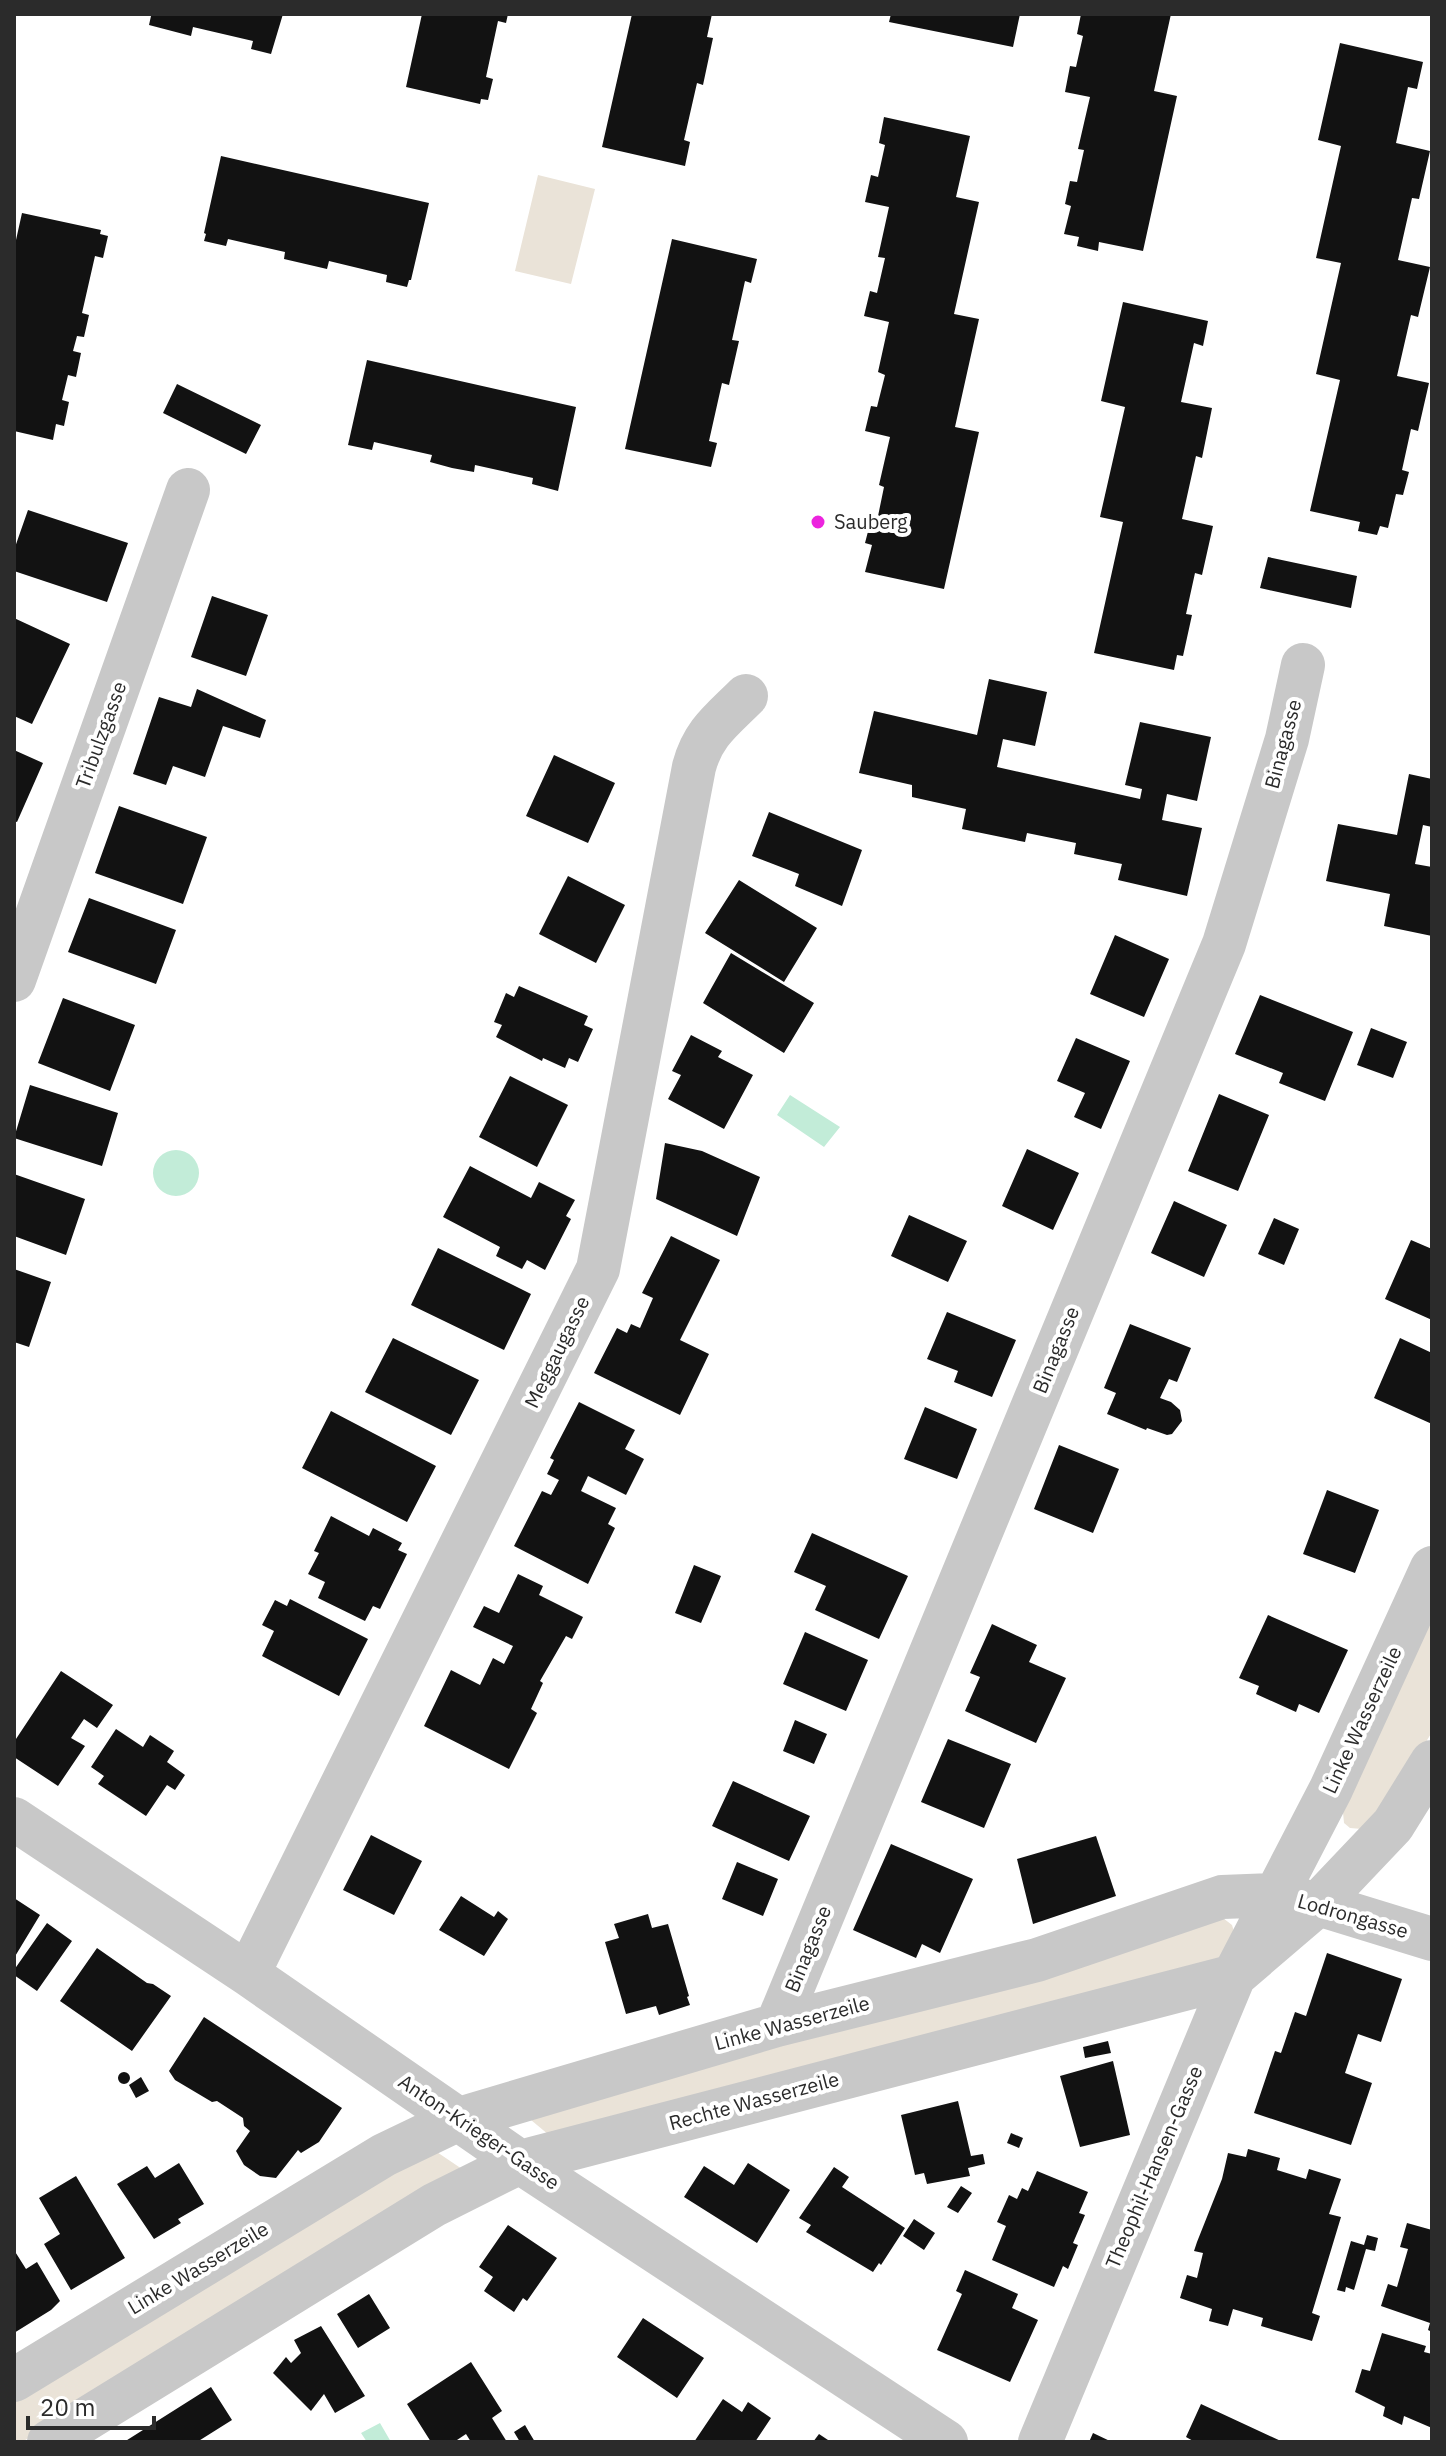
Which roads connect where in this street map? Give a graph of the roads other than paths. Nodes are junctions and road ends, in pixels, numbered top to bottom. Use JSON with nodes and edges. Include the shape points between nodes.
{"nodes":[{"id":1,"x":188,"y":490,"type":"dead end"},
{"id":2,"x":1303,"y":665,"type":"dead end"},
{"id":3,"x":746,"y":696,"type":"dead end"},
{"id":4,"x":14,"y":980,"type":"edge"},
{"id":5,"x":1432,"y":1568,"type":"edge"},
{"id":6,"x":1432,"y":1762,"type":"edge"},
{"id":7,"x":14,"y":1819,"type":"edge"},
{"id":8,"x":1275,"y":1895,"type":"junction"},
{"id":9,"x":1318,"y":1904,"type":"junction"},
{"id":10,"x":1432,"y":1939,"type":"edge"},
{"id":11,"x":248,"y":1974,"type":"junction"},
{"id":12,"x":1234,"y":1976,"type":"junction"},
{"id":13,"x":777,"y":2025,"type":"junction"},
{"id":14,"x":459,"y":2119,"type":"junction"},
{"id":15,"x":520,"y":2162,"type":"junction"},
{"id":16,"x":14,"y":2380,"type":"edge"},
{"id":17,"x":49,"y":2442,"type":"edge"},
{"id":18,"x":946,"y":2442,"type":"edge"},
{"id":19,"x":1040,"y":2442,"type":"edge"}],
"edges":[{"from":1,"to":4,"type":"street","name":"Tribulzgasse"},
{"from":2,"to":13,"type":"street","name":"Binagasse","via":[[1287,739],[1224,944]]},
{"from":3,"to":11,"type":"street","name":"Meggaugasse","via":[[700,744],[694,767],[598,1269]]},
{"from":5,"to":8,"type":"street","name":"Linke Wasserzeile","via":[[1331,1789]]},
{"from":6,"to":9,"type":"street","name":"Rechte Wasserzeile","via":[[1393,1825]]},
{"from":7,"to":11,"type":"street","name":"Anton-Krieger-Gasse"},
{"from":8,"to":9,"type":"street","name":"Lodrongasse"},
{"from":8,"to":12,"type":"street","name":"Theophil-Hansen-Gasse"},
{"from":8,"to":13,"type":"street","name":"Linke Wasserzeile","via":[[1222,1897],[1037,1960]]},
{"from":9,"to":10,"type":"street","name":"Lodrongasse"},
{"from":9,"to":12,"type":"street","name":"Rechte Wasserzeile"},
{"from":11,"to":14,"type":"street","name":"Anton-Krieger-Gasse"},
{"from":12,"to":15,"type":"street","name":"Rechte Wasserzeile"},
{"from":12,"to":19,"type":"street","name":"Theophil-Hansen-Gasse"},
{"from":13,"to":14,"type":"street","name":"Linke Wasserzeile"},
{"from":14,"to":15,"type":"street","name":"Anton-Krieger-Gasse"},
{"from":14,"to":16,"type":"street","name":"Linke Wasserzeile","via":[[384,2155]]},
{"from":15,"to":17,"type":"street","name":"Rechte Wasserzeile","via":[[434,2205]]},
{"from":15,"to":18,"type":"street","name":"Anton-Krieger-Gasse"}]}
